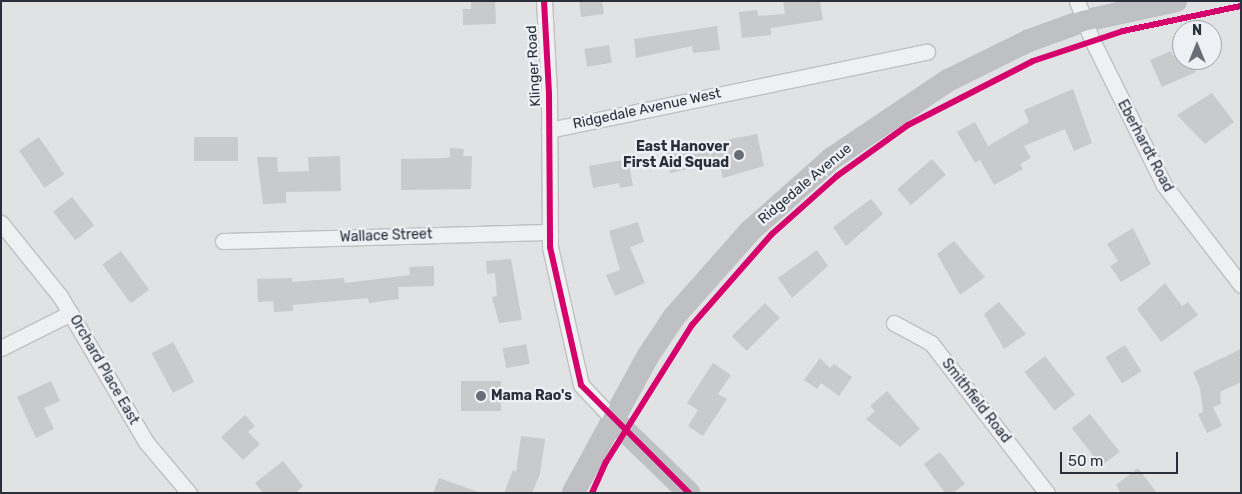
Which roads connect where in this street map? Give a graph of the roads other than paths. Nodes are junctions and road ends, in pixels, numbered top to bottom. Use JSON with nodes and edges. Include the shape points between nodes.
{"nodes":[{"id":1,"x":544,"y":1,"type":"edge"},
{"id":2,"x":1077,"y":1,"type":"edge"},
{"id":3,"x":1176,"y":1,"type":"edge"},
{"id":4,"x":1083,"y":22,"type":"junction"},
{"id":5,"x":927,"y":52,"type":"dead end"},
{"id":6,"x":549,"y":130,"type":"junction"},
{"id":7,"x":1,"y":223,"type":"edge"},
{"id":8,"x":550,"y":232,"type":"junction"},
{"id":9,"x":223,"y":241,"type":"dead end"},
{"id":10,"x":1241,"y":285,"type":"edge"},
{"id":11,"x":71,"y":313,"type":"junction"},
{"id":12,"x":894,"y":323,"type":"dead end"},
{"id":13,"x":1,"y":348,"type":"edge"},
{"id":14,"x":613,"y":419,"type":"junction"},
{"id":15,"x":189,"y":493,"type":"edge"},
{"id":16,"x":573,"y":493,"type":"edge"},
{"id":17,"x":688,"y":493,"type":"edge"},
{"id":18,"x":1047,"y":493,"type":"edge"}],
"edges":[{"from":1,"to":6,"type":"street","name":"Klinger Road"},
{"from":2,"to":4,"type":"street","name":"Eberhardt Road"},
{"from":3,"to":4,"type":"main road","name":"Ridgedale Avenue"},
{"from":4,"to":10,"type":"street","name":"Eberhardt Road","via":[[1164,185]]},
{"from":4,"to":14,"type":"main road","name":"Ridgedale Avenue","via":[[1028,41],[947,81],[831,159],[789,194],[705,278],[674,317]]},
{"from":5,"to":6,"type":"street","name":"Ridgedale Avenue West"},
{"from":6,"to":8,"type":"street"},
{"from":7,"to":11,"type":"street","name":"Orchard Place East"},
{"from":8,"to":9,"type":"street","name":"Wallace Street"},
{"from":8,"to":14,"type":"street","via":[[565,327],[581,385]]},
{"from":11,"to":13,"type":"street"},
{"from":11,"to":15,"type":"street","name":"Orchard Place East","via":[[141,435]]},
{"from":12,"to":18,"type":"street","name":"Smithfield Road","via":[[930,343]]},
{"from":14,"to":16,"type":"main road","name":"Ridgedale Avenue"},
{"from":14,"to":17,"type":"main road"}]}
